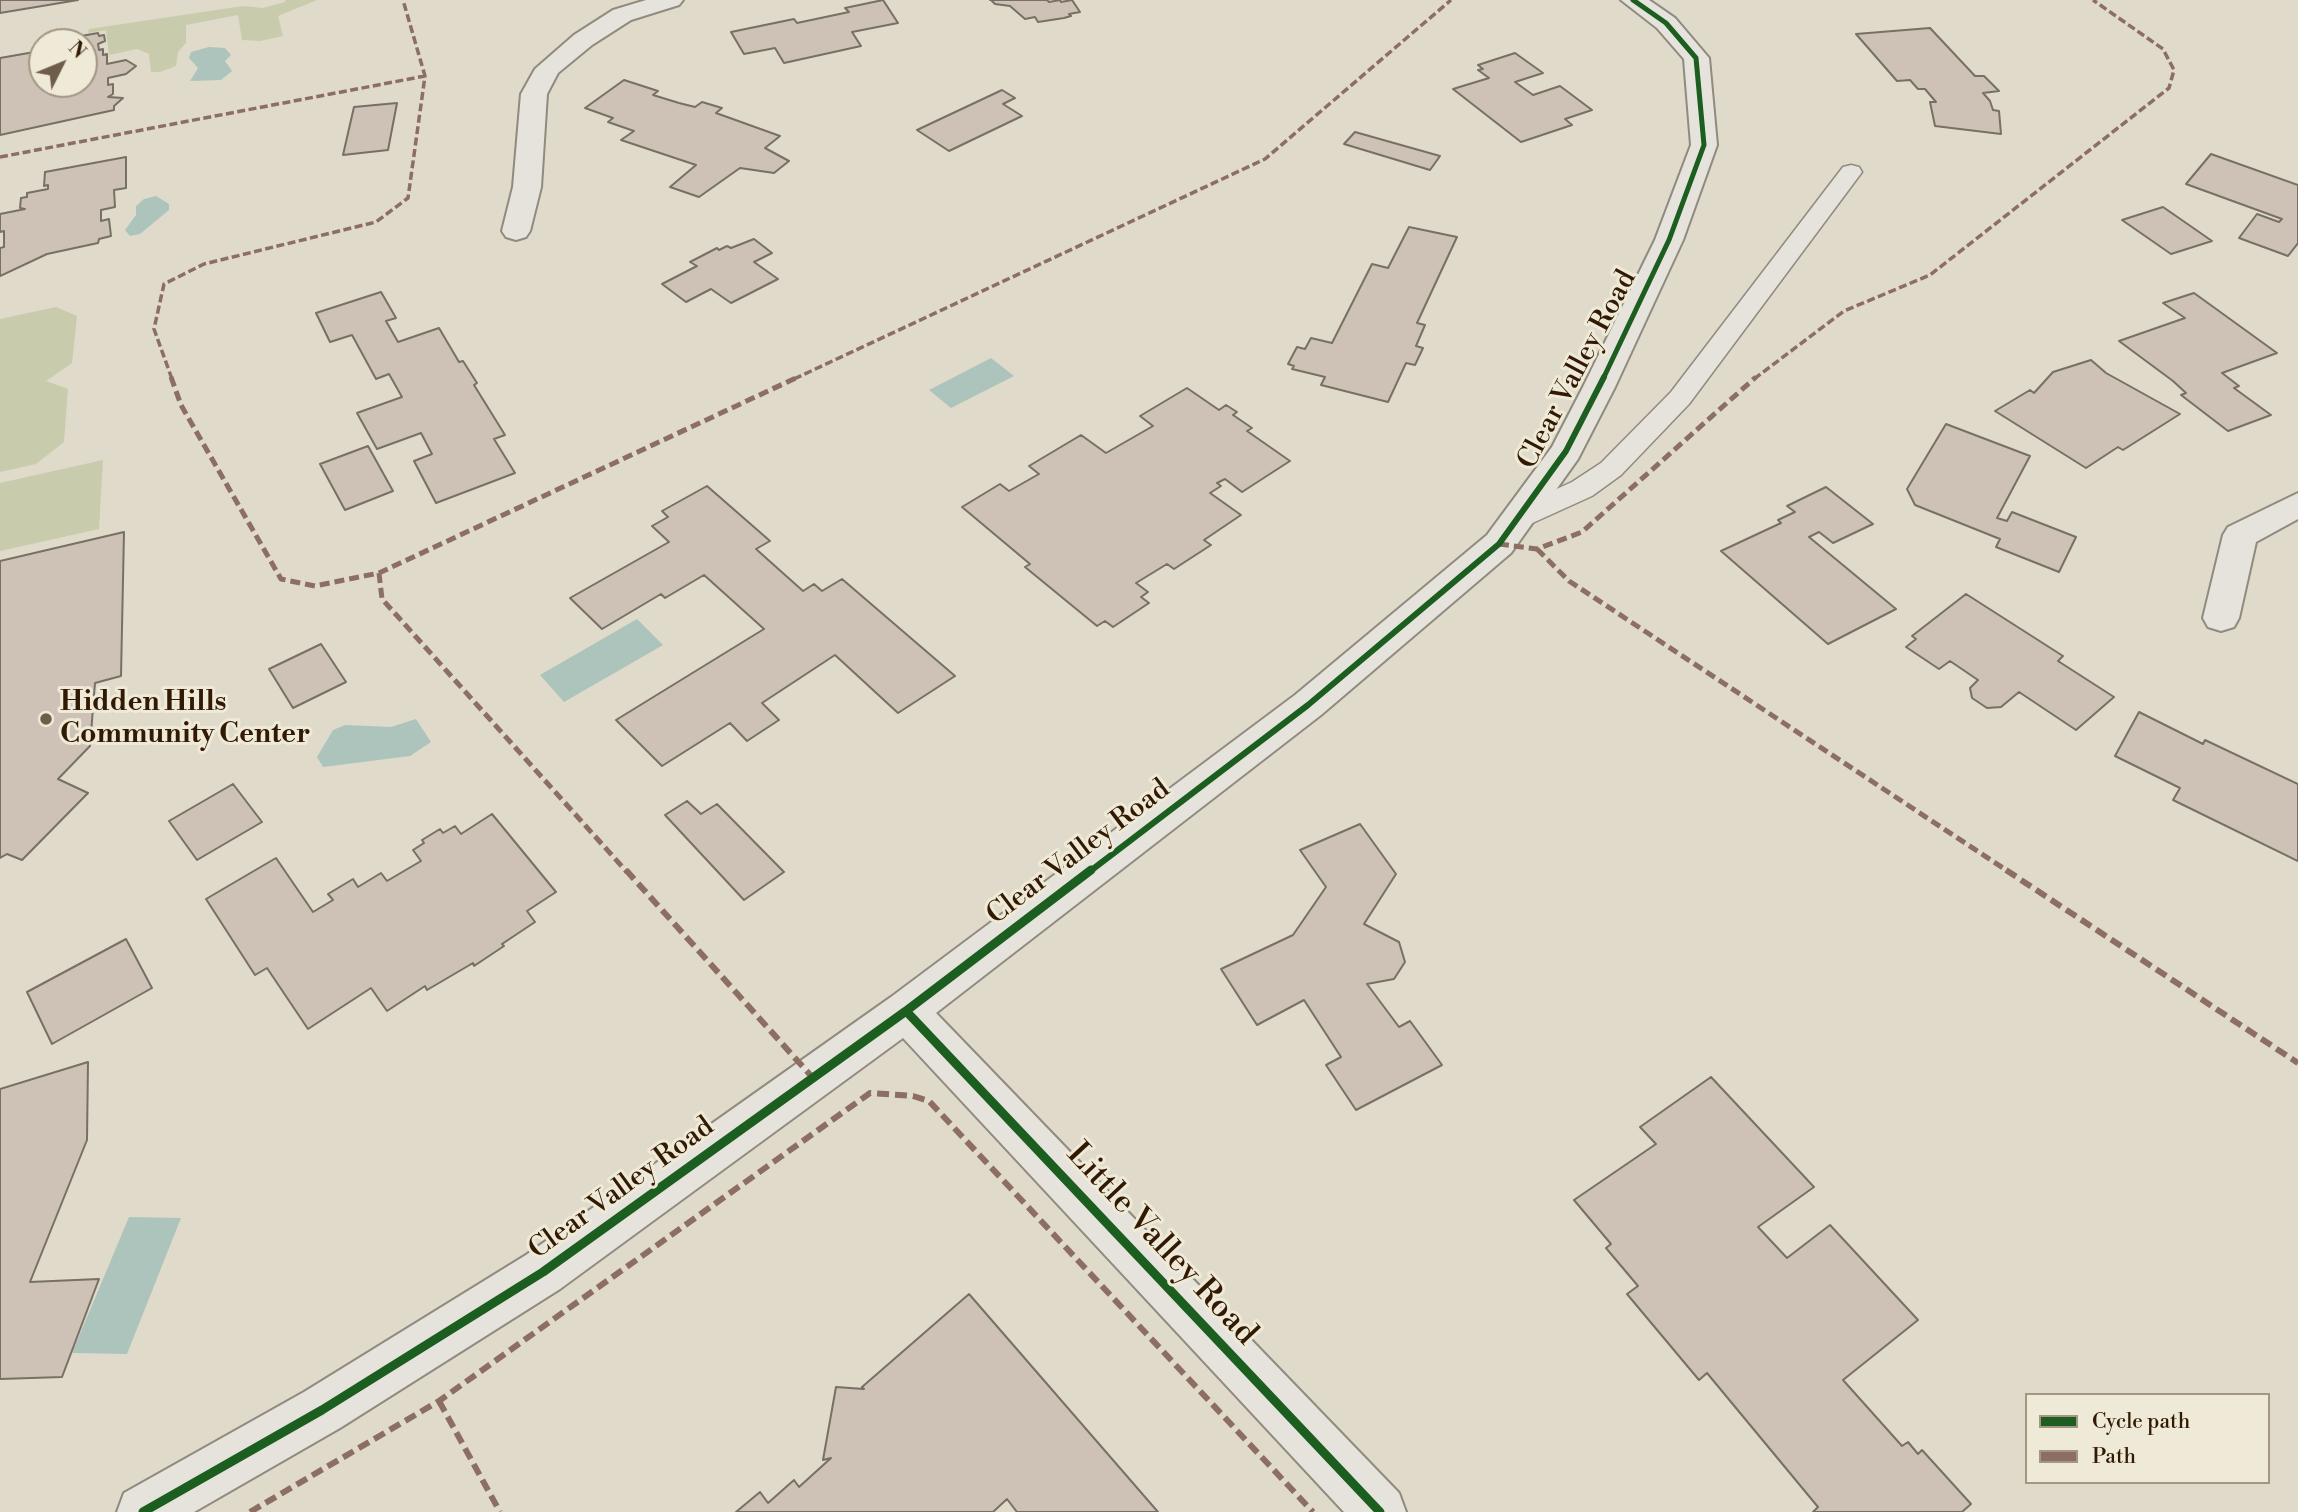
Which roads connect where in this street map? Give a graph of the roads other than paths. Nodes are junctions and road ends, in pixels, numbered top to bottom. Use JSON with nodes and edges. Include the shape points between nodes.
{"nodes":[{"id":1,"x":671,"y":0,"type":"edge"},
{"id":2,"x":1633,"y":0,"type":"edge"},
{"id":3,"x":1851,"y":172,"type":"dead end"},
{"id":4,"x":516,"y":231,"type":"dead end"},
{"id":5,"x":2298,"y":505,"type":"edge"},
{"id":6,"x":1518,"y":518,"type":"junction"},
{"id":7,"x":2221,"y":618,"type":"dead end"},
{"id":8,"x":906,"y":1011,"type":"junction"},
{"id":9,"x":143,"y":1512,"type":"edge"},
{"id":10,"x":1380,"y":1512,"type":"edge"}],
"edges":[{"from":1,"to":4,"type":"street","via":[[622,15],[548,69],[534,94],[527,187]]},
{"from":2,"to":6,"type":"street","name":"Clear Valley Road","via":[[1666,23],[1696,58],[1704,145],[1669,240],[1599,387],[1566,451]]},
{"from":3,"to":6,"type":"lane","via":[[1679,398],[1611,469],[1582,489]]},
{"from":5,"to":7,"type":"street","via":[[2240,536]]},
{"from":6,"to":8,"type":"street","name":"Clear Valley Road","via":[[1499,544],[1308,705]]},
{"from":8,"to":9,"type":"street","name":"Clear Valley Road","via":[[543,1272],[322,1410]]},
{"from":8,"to":10,"type":"street","name":"Little Valley Road"}]}
